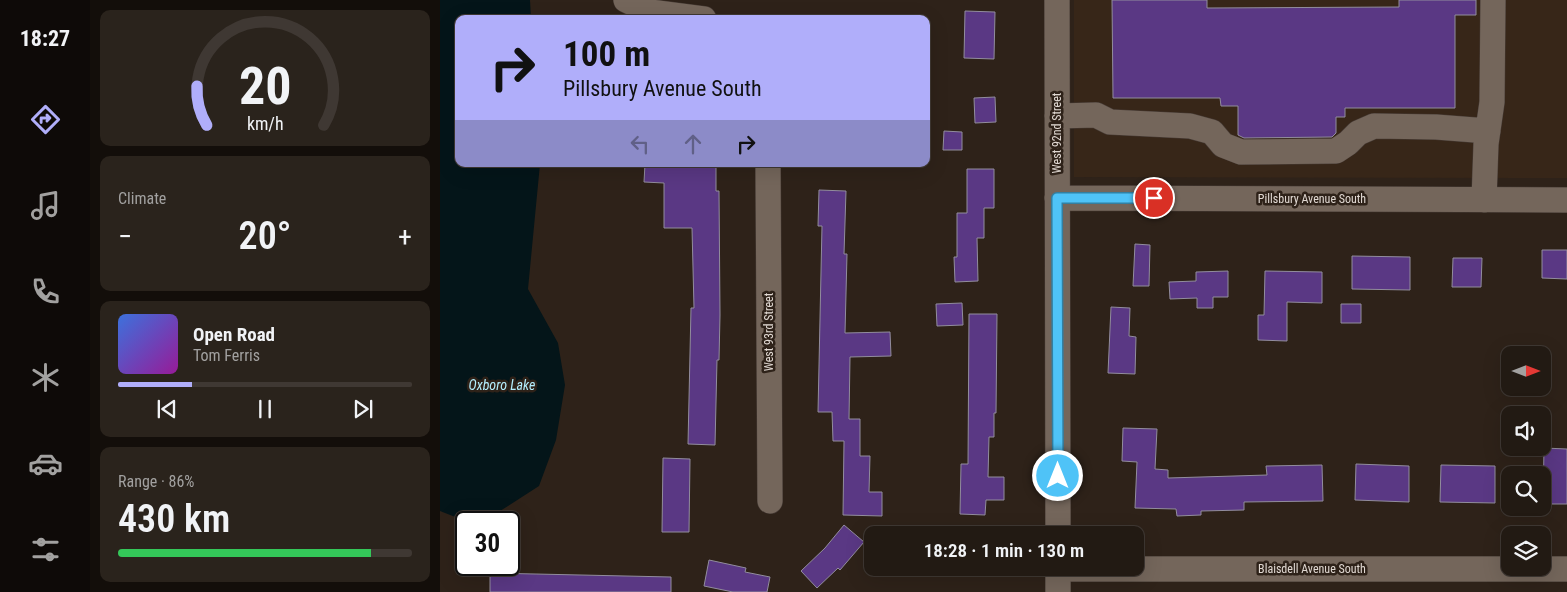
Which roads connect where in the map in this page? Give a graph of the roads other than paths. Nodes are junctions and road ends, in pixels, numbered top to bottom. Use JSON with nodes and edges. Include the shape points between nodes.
{"nodes":[{"id":1,"x":626,"y":0,"type":"edge"},
{"id":2,"x":1057,"y":0,"type":"edge"},
{"id":3,"x":1493,"y":0,"type":"edge"},
{"id":4,"x":674,"y":15,"type":"edge"},
{"id":5,"x":1057,"y":116,"type":"junction"},
{"id":6,"x":1488,"y":131,"type":"junction"},
{"id":7,"x":768,"y":167,"type":"edge"},
{"id":8,"x":1057,"y":198,"type":"junction"},
{"id":9,"x":1484,"y":200,"type":"junction"},
{"id":10,"x":1567,"y":200,"type":"edge"},
{"id":11,"x":770,"y":501,"type":"dead end"},
{"id":12,"x":1058,"y":526,"type":"edge"},
{"id":13,"x":1567,"y":569,"type":"edge"},
{"id":14,"x":1144,"y":575,"type":"edge"}],
"edges":[{"from":1,"to":4,"type":"street","via":[[651,12]]},
{"from":2,"to":5,"type":"street","name":"West 92nd Street"},
{"from":3,"to":6,"type":"street","via":[[1492,102]]},
{"from":5,"to":6,"type":"street","via":[[1096,115],[1110,122],[1190,126],[1212,132],[1222,145],[1241,152],[1336,151],[1374,126]]},
{"from":5,"to":8,"type":"street","name":"West 92nd Street"},
{"from":6,"to":9,"type":"street"},
{"from":7,"to":11,"type":"street","name":"West 93rd Street"},
{"from":8,"to":9,"type":"street","name":"Pillsbury Avenue South"},
{"from":8,"to":12,"type":"street","name":"West 92nd Street"},
{"from":9,"to":10,"type":"street","name":"Pillsbury Avenue South"},
{"from":13,"to":14,"type":"street","name":"Blaisdell Avenue South"}]}
